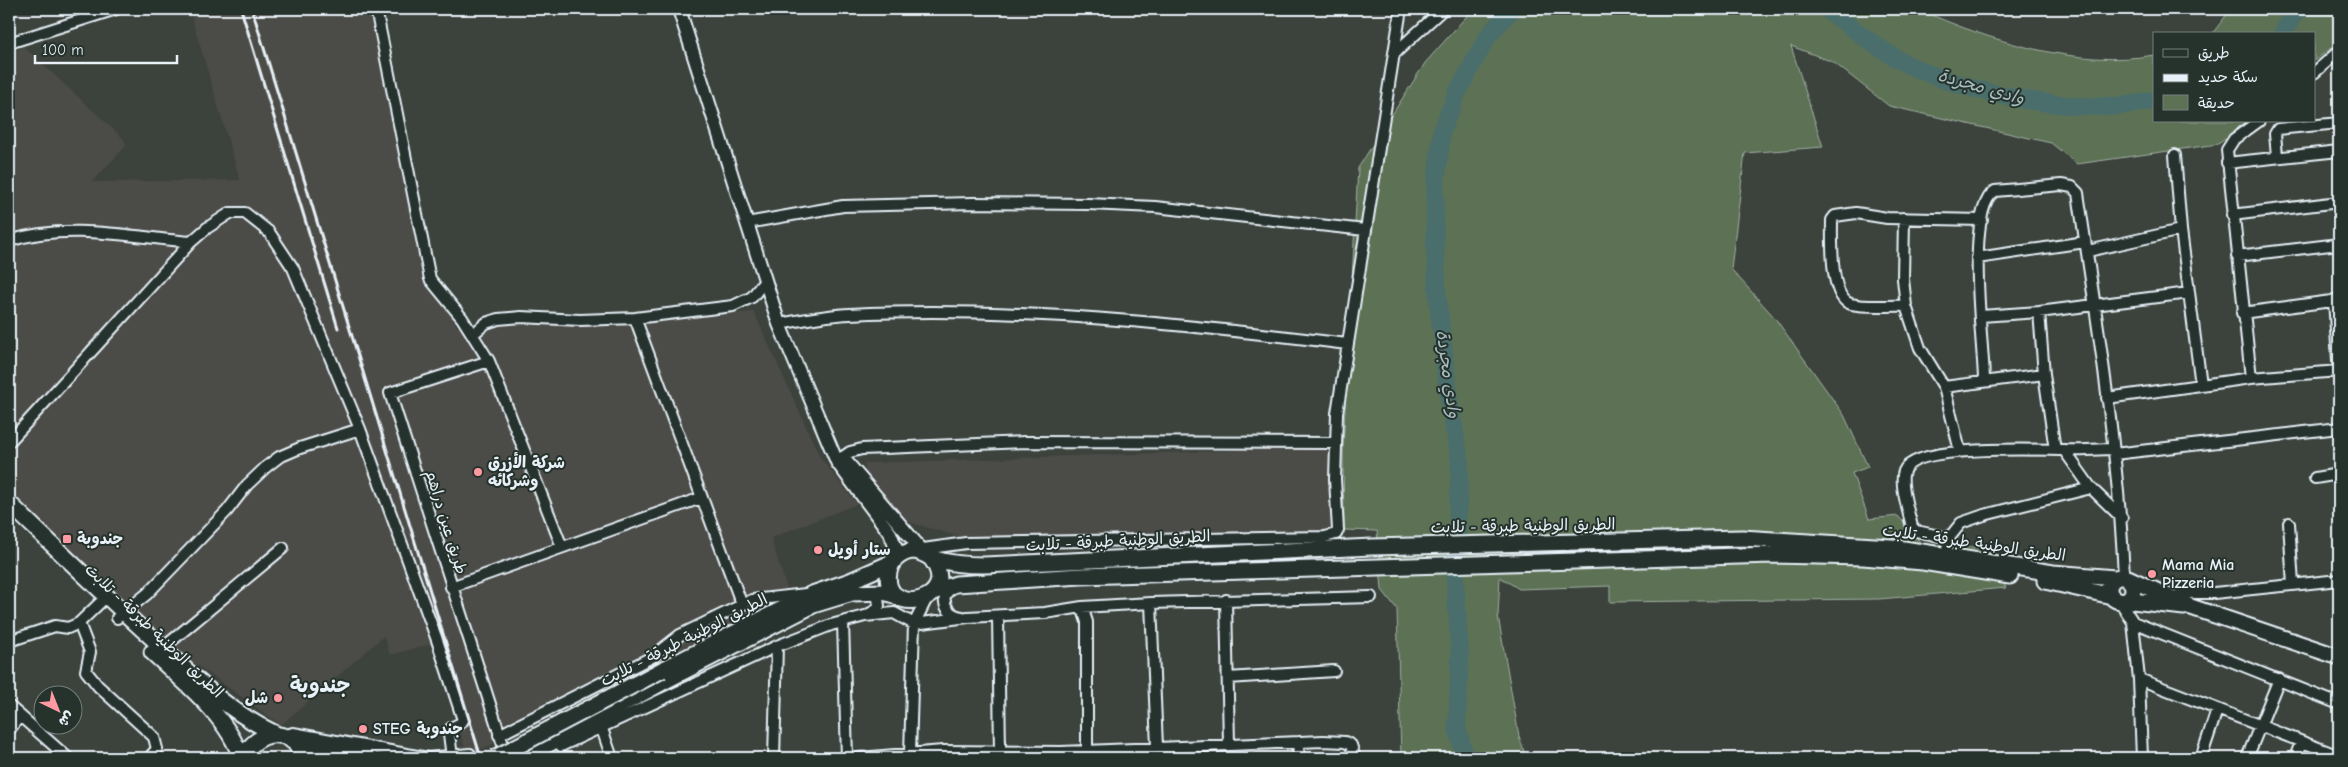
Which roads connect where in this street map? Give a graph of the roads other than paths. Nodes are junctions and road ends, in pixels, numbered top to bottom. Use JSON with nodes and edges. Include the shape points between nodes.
{"nodes":[{"id":1,"x":116,"y":9,"type":"edge"},
{"id":2,"x":376,"y":9,"type":"edge"},
{"id":3,"x":679,"y":9,"type":"edge"},
{"id":4,"x":1401,"y":9,"type":"edge"},
{"id":5,"x":1444,"y":9,"type":"edge"},
{"id":6,"x":9,"y":43,"type":"edge"},
{"id":7,"x":2339,"y":51,"type":"edge"},
{"id":8,"x":1395,"y":53,"type":"junction"},
{"id":9,"x":2316,"y":70,"type":"edge"},
{"id":10,"x":2258,"y":122,"type":"edge"},
{"id":11,"x":2339,"y":123,"type":"edge"},
{"id":12,"x":2339,"y":151,"type":"edge"},
{"id":13,"x":2175,"y":155,"type":"dead end"},
{"id":14,"x":2277,"y":156,"type":"junction"},
{"id":15,"x":2227,"y":163,"type":"junction"},
{"id":16,"x":2339,"y":202,"type":"edge"},
{"id":17,"x":2232,"y":215,"type":"junction"},
{"id":18,"x":1904,"y":218,"type":"junction"},
{"id":19,"x":1982,"y":220,"type":"junction"},
{"id":20,"x":747,"y":223,"type":"junction"},
{"id":21,"x":1365,"y":230,"type":"junction"},
{"id":22,"x":2182,"y":230,"type":"junction"},
{"id":23,"x":9,"y":241,"type":"edge"},
{"id":24,"x":191,"y":242,"type":"junction"},
{"id":25,"x":2339,"y":244,"type":"edge"},
{"id":26,"x":2086,"y":247,"type":"junction"},
{"id":27,"x":2237,"y":256,"type":"junction"},
{"id":28,"x":1977,"y":258,"type":"junction"},
{"id":29,"x":765,"y":281,"type":"junction"},
{"id":30,"x":2189,"y":293,"type":"junction"},
{"id":31,"x":2337,"y":300,"type":"edge"},
{"id":32,"x":2095,"y":304,"type":"junction"},
{"id":33,"x":1906,"y":306,"type":"junction"},
{"id":34,"x":2039,"y":312,"type":"junction"},
{"id":35,"x":2242,"y":313,"type":"junction"},
{"id":36,"x":1981,"y":316,"type":"junction"},
{"id":37,"x":635,"y":318,"type":"junction"},
{"id":38,"x":779,"y":324,"type":"junction"},
{"id":39,"x":472,"y":335,"type":"junction"},
{"id":40,"x":1347,"y":344,"type":"junction"},
{"id":41,"x":489,"y":361,"type":"junction"},
{"id":42,"x":2339,"y":373,"type":"edge"},
{"id":43,"x":2044,"y":374,"type":"junction"},
{"id":44,"x":2251,"y":378,"type":"junction"},
{"id":45,"x":1984,"y":381,"type":"junction"},
{"id":46,"x":2201,"y":385,"type":"junction"},
{"id":47,"x":1944,"y":388,"type":"junction"},
{"id":48,"x":2108,"y":398,"type":"junction"},
{"id":49,"x":2339,"y":428,"type":"edge"},
{"id":50,"x":360,"y":429,"type":"junction"},
{"id":51,"x":9,"y":442,"type":"edge"},
{"id":52,"x":1335,"y":442,"type":"junction"},
{"id":53,"x":2059,"y":450,"type":"junction"},
{"id":54,"x":1960,"y":451,"type":"junction"},
{"id":55,"x":2113,"y":451,"type":"junction"},
{"id":56,"x":840,"y":459,"type":"junction"},
{"id":57,"x":2339,"y":474,"type":"edge"},
{"id":58,"x":2315,"y":478,"type":"dead end"},
{"id":59,"x":2090,"y":488,"type":"junction"},
{"id":60,"x":701,"y":498,"type":"junction"},
{"id":61,"x":9,"y":504,"type":"edge"},
{"id":62,"x":9,"y":518,"type":"edge"},
{"id":63,"x":2122,"y":518,"type":"junction"},
{"id":64,"x":2289,"y":523,"type":"dead end"},
{"id":65,"x":1949,"y":538,"type":"junction"},
{"id":66,"x":966,"y":543,"type":"junction"},
{"id":67,"x":562,"y":547,"type":"junction"},
{"id":68,"x":283,"y":548,"type":"dead end"},
{"id":69,"x":922,"y":553,"type":"junction"},
{"id":70,"x":1946,"y":554,"type":"junction"},
{"id":71,"x":894,"y":560,"type":"junction"},
{"id":72,"x":948,"y":561,"type":"junction"},
{"id":73,"x":2122,"y":578,"type":"junction"},
{"id":74,"x":2339,"y":580,"type":"edge"},
{"id":75,"x":956,"y":584,"type":"junction"},
{"id":76,"x":2293,"y":585,"type":"junction"},
{"id":77,"x":451,"y":587,"type":"junction"},
{"id":78,"x":933,"y":590,"type":"junction"},
{"id":79,"x":872,"y":592,"type":"junction"},
{"id":80,"x":812,"y":594,"type":"junction"},
{"id":81,"x":1371,"y":596,"type":"dead end"},
{"id":82,"x":900,"y":598,"type":"junction"},
{"id":83,"x":103,"y":599,"type":"junction"},
{"id":84,"x":2118,"y":599,"type":"junction"},
{"id":85,"x":1226,"y":600,"type":"junction"},
{"id":86,"x":2169,"y":602,"type":"junction"},
{"id":87,"x":1151,"y":603,"type":"junction"},
{"id":88,"x":742,"y":605,"type":"junction"},
{"id":89,"x":1082,"y":607,"type":"junction"},
{"id":90,"x":120,"y":615,"type":"junction"},
{"id":91,"x":866,"y":616,"type":"junction"},
{"id":92,"x":998,"y":617,"type":"junction"},
{"id":93,"x":968,"y":618,"type":"junction"},
{"id":94,"x":843,"y":622,"type":"junction"},
{"id":95,"x":2133,"y":622,"type":"junction"},
{"id":96,"x":79,"y":623,"type":"junction"},
{"id":97,"x":914,"y":624,"type":"junction"},
{"id":98,"x":9,"y":641,"type":"edge"},
{"id":99,"x":777,"y":646,"type":"junction"},
{"id":100,"x":163,"y":648,"type":"junction"},
{"id":101,"x":2339,"y":657,"type":"edge"},
{"id":102,"x":1334,"y":671,"type":"dead end"},
{"id":103,"x":664,"y":675,"type":"junction"},
{"id":104,"x":1228,"y":678,"type":"junction"},
{"id":105,"x":2139,"y":679,"type":"junction"},
{"id":106,"x":2279,"y":679,"type":"junction"},
{"id":107,"x":2339,"y":704,"type":"edge"},
{"id":108,"x":9,"y":706,"type":"edge"},
{"id":109,"x":2218,"y":710,"type":"junction"},
{"id":110,"x":223,"y":712,"type":"junction"},
{"id":111,"x":20,"y":716,"type":"junction"},
{"id":112,"x":601,"y":726,"type":"junction"},
{"id":113,"x":2259,"y":726,"type":"junction"},
{"id":114,"x":9,"y":730,"type":"edge"},
{"id":115,"x":499,"y":735,"type":"junction"},
{"id":116,"x":284,"y":737,"type":"junction"},
{"id":117,"x":1299,"y":742,"type":"junction"},
{"id":118,"x":2301,"y":742,"type":"junction"},
{"id":119,"x":1229,"y":744,"type":"junction"},
{"id":120,"x":1157,"y":747,"type":"junction"},
{"id":121,"x":1000,"y":750,"type":"junction"},
{"id":122,"x":1087,"y":750,"type":"junction"},
{"id":123,"x":910,"y":753,"type":"junction"},
{"id":124,"x":156,"y":754,"type":"edge"},
{"id":125,"x":943,"y":755,"type":"edge"},
{"id":126,"x":1061,"y":755,"type":"edge"},
{"id":127,"x":2339,"y":756,"type":"edge"},
{"id":128,"x":452,"y":757,"type":"junction"},
{"id":129,"x":68,"y":758,"type":"edge"},
{"id":130,"x":149,"y":758,"type":"edge"},
{"id":131,"x":243,"y":758,"type":"edge"},
{"id":132,"x":302,"y":758,"type":"edge"},
{"id":133,"x":370,"y":758,"type":"edge"},
{"id":134,"x":472,"y":758,"type":"edge"},
{"id":135,"x":495,"y":758,"type":"edge"},
{"id":136,"x":507,"y":758,"type":"edge"},
{"id":137,"x":523,"y":758,"type":"edge"},
{"id":138,"x":535,"y":758,"type":"edge"},
{"id":139,"x":612,"y":758,"type":"edge"},
{"id":140,"x":774,"y":758,"type":"edge"},
{"id":141,"x":847,"y":758,"type":"edge"},
{"id":142,"x":859,"y":758,"type":"edge"},
{"id":143,"x":1298,"y":758,"type":"edge"},
{"id":144,"x":1355,"y":758,"type":"edge"},
{"id":145,"x":2142,"y":758,"type":"edge"},
{"id":146,"x":2201,"y":758,"type":"edge"},
{"id":147,"x":2247,"y":758,"type":"edge"},
{"id":148,"x":2295,"y":758,"type":"edge"}],
"edges":[{"from":1,"to":6,"type":"street"},
{"from":2,"to":39,"type":"street","via":[[429,274]]},
{"from":3,"to":20,"type":"street"},
{"from":4,"to":8,"type":"street"},
{"from":5,"to":8,"type":"street"},
{"from":7,"to":9,"type":"street"},
{"from":8,"to":21,"type":"street"},
{"from":10,"to":15,"type":"street","via":[[2230,144]]},
{"from":11,"to":14,"type":"street","via":[[2278,129],[2275,134]]},
{"from":12,"to":14,"type":"street"},
{"from":13,"to":22,"type":"street"},
{"from":14,"to":15,"type":"street"},
{"from":15,"to":17,"type":"street"},
{"from":16,"to":17,"type":"street"},
{"from":17,"to":27,"type":"street"},
{"from":18,"to":19,"type":"street"},
{"from":18,"to":33,"type":"street"},
{"from":18,"to":33,"type":"street","via":[[1856,213],[1835,216],[1832,220],[1835,278],[1840,293],[1849,303]]},
{"from":19,"to":26,"type":"street","via":[[1989,196],[1995,191],[2072,187],[2078,193]]},
{"from":19,"to":28,"type":"street"},
{"from":20,"to":21,"type":"street","via":[[843,206],[1079,204],[1174,209]]},
{"from":20,"to":29,"type":"street"},
{"from":21,"to":40,"type":"street"},
{"from":22,"to":26,"type":"street"},
{"from":22,"to":30,"type":"street"},
{"from":23,"to":24,"type":"street","via":[[64,231]]},
{"from":24,"to":50,"type":"street","via":[[230,213],[245,213],[269,232],[293,268]]},
{"from":24,"to":51,"type":"street"},
{"from":25,"to":27,"type":"street"},
{"from":26,"to":28,"type":"street"},
{"from":26,"to":32,"type":"street"},
{"from":27,"to":35,"type":"street"},
{"from":28,"to":36,"type":"street","via":[[1976,281]]},
{"from":29,"to":37,"type":"street","via":[[752,296],[733,306]]},
{"from":29,"to":38,"type":"street"},
{"from":30,"to":32,"type":"street"},
{"from":30,"to":46,"type":"street"},
{"from":31,"to":35,"type":"street"},
{"from":31,"to":42,"type":"street"},
{"from":32,"to":34,"type":"street"},
{"from":32,"to":48,"type":"street"},
{"from":33,"to":47,"type":"street","via":[[1920,348]]},
{"from":34,"to":36,"type":"street"},
{"from":34,"to":43,"type":"street"},
{"from":35,"to":44,"type":"street"},
{"from":36,"to":45,"type":"street"},
{"from":37,"to":39,"type":"street","via":[[498,319],[486,323]]},
{"from":37,"to":60,"type":"street"},
{"from":38,"to":40,"type":"street","via":[[848,314],[998,313],[1109,318]]},
{"from":38,"to":56,"type":"street","via":[[828,439]]},
{"from":39,"to":41,"type":"street"},
{"from":40,"to":52,"type":"street"},
{"from":41,"to":67,"type":"street"},
{"from":41,"to":77,"type":"street","name":"طريق عين دراهم","via":[[390,393]]},
{"from":42,"to":44,"type":"street"},
{"from":43,"to":45,"type":"street"},
{"from":43,"to":53,"type":"street"},
{"from":44,"to":46,"type":"street"},
{"from":45,"to":47,"type":"street"},
{"from":46,"to":48,"type":"street"},
{"from":47,"to":54,"type":"street"},
{"from":48,"to":55,"type":"street"},
{"from":49,"to":55,"type":"street"},
{"from":50,"to":90,"type":"street","via":[[300,448],[266,466],[148,594]]},
{"from":50,"to":128,"type":"street","via":[[463,720],[448,734]]},
{"from":52,"to":56,"type":"street","via":[[1025,442],[862,449]]},
{"from":52,"to":66,"type":"street","via":[[1338,530],[1334,535]]},
{"from":53,"to":54,"type":"street"},
{"from":53,"to":55,"type":"street"},
{"from":53,"to":59,"type":"street"},
{"from":54,"to":65,"type":"street","via":[[1909,463],[1902,480],[1912,527],[1916,531]]},
{"from":55,"to":63,"type":"street"},
{"from":56,"to":69,"type":"street"},
{"from":56,"to":71,"type":"street","via":[[890,533],[896,548]]},
{"from":57,"to":58,"type":"street"},
{"from":59,"to":63,"type":"street"},
{"from":59,"to":65,"type":"street","via":[[1961,523]]},
{"from":60,"to":67,"type":"street"},
{"from":60,"to":88,"type":"street"},
{"from":61,"to":83,"type":"main road","name":"الطريق الوطنية طبرقة - تلابت"},
{"from":62,"to":83,"type":"main road","name":"الطريق الوطنية طبرقة - تلابت"},
{"from":63,"to":73,"type":"street"},
{"from":64,"to":76,"type":"street"},
{"from":65,"to":70,"type":"street"},
{"from":66,"to":69,"type":"street"},
{"from":66,"to":72,"type":"street"},
{"from":67,"to":77,"type":"street"},
{"from":68,"to":100,"type":"street"},
{"from":69,"to":71,"type":"main road","via":[[900,555]]},
{"from":69,"to":72,"type":"main road","name":"الطريق الوطنية طبرقة - تلابت"},
{"from":69,"to":78,"type":"main road","via":[[938,572]]},
{"from":70,"to":72,"type":"main road","name":"الطريق الوطنية طبرقة - تلابت","via":[[1892,547],[1742,538],[1372,547],[984,565]]},
{"from":70,"to":73,"type":"main road","name":"الطريق الوطنية طبرقة - تلابت","via":[[2053,573]]},
{"from":71,"to":80,"type":"main road","name":"الطريق الوطنية طبرقة - تلابت","via":[[850,581]]},
{"from":71,"to":82,"type":"main road","via":[[888,576],[892,590]]},
{"from":72,"to":78,"type":"street"},
{"from":73,"to":84,"type":"main road","via":[[2109,588]]},
{"from":73,"to":84,"type":"main road","via":[[2133,585],[2132,593]]},
{"from":73,"to":86,"type":"main road","name":"الطريق الوطنية طبرقة - تلابت"},
{"from":74,"to":76,"type":"street"},
{"from":75,"to":78,"type":"main road","name":"الطريق الوطنية طبرقة - تلابت"},
{"from":75,"to":84,"type":"main road","name":"الطريق الوطنية طبرقة - تلابت","via":[[1214,571],[1772,555],[1923,562],[2055,582]]},
{"from":75,"to":93,"type":"street","via":[[946,592],[945,605],[951,613]]},
{"from":76,"to":86,"type":"street","via":[[2183,594]]},
{"from":77,"to":115,"type":"street","name":"طريق عين دراهم"},
{"from":78,"to":82,"type":"main road","via":[[919,601]]},
{"from":78,"to":97,"type":"street"},
{"from":79,"to":82,"type":"main road","name":"الطريق الوطنية طبرقة - تلابت","via":[[884,592]]},
{"from":79,"to":91,"type":"street","via":[[878,598],[879,606]]},
{"from":79,"to":103,"type":"main road","name":"الطريق الوطنية طبرقة - تلابت","via":[[852,593],[813,605]]},
{"from":80,"to":88,"type":"street","via":[[765,597]]},
{"from":80,"to":103,"type":"main road","name":"الطريق الوطنية طبرقة - تلابت"},
{"from":81,"to":85,"type":"street"},
{"from":82,"to":97,"type":"street"},
{"from":83,"to":90,"type":"main road","name":"الطريق الوطنية طبرقة - تلابت"},
{"from":83,"to":96,"type":"street"},
{"from":84,"to":86,"type":"main road","name":"الطريق الوطنية طبرقة - تلابت"},
{"from":84,"to":95,"type":"street"},
{"from":85,"to":87,"type":"street"},
{"from":85,"to":104,"type":"street"},
{"from":86,"to":101,"type":"main road","name":"الطريق الوطنية طبرقة - تلابت"},
{"from":87,"to":89,"type":"street"},
{"from":87,"to":120,"type":"street"},
{"from":88,"to":115,"type":"street","via":[[680,635],[652,657]]},
{"from":89,"to":92,"type":"street"},
{"from":89,"to":122,"type":"street","via":[[1087,622]]},
{"from":90,"to":100,"type":"main road","name":"الطريق الوطنية طبرقة - تلابت"},
{"from":90,"to":110,"type":"main road","name":"الطريق الوطنية طبرقة - تلابت"},
{"from":91,"to":94,"type":"street"},
{"from":91,"to":97,"type":"street","via":[[894,613]]},
{"from":92,"to":93,"type":"street"},
{"from":92,"to":121,"type":"street"},
{"from":93,"to":97,"type":"street"},
{"from":94,"to":99,"type":"street"},
{"from":94,"to":141,"type":"street"},
{"from":95,"to":105,"type":"street"},
{"from":95,"to":106,"type":"street"},
{"from":96,"to":98,"type":"street","via":[[68,628],[55,626]]},
{"from":96,"to":124,"type":"street","via":[[90,652],[86,671],[154,737]]},
{"from":97,"to":123,"type":"street"},
{"from":99,"to":112,"type":"street"},
{"from":99,"to":140,"type":"street"},
{"from":100,"to":110,"type":"main road","name":"الطريق الوطنية طبرقة - تلابت"},
{"from":102,"to":104,"type":"street"},
{"from":103,"to":135,"type":"main road","name":"الطريق الوطنية طبرقة - تلابت","bridge":true},
{"from":103,"to":137,"type":"main road","name":"الطريق الوطنية طبرقة - تلابت"},
{"from":104,"to":119,"type":"street"},
{"from":105,"to":109,"type":"street"},
{"from":105,"to":145,"type":"street"},
{"from":106,"to":107,"type":"street"},
{"from":106,"to":113,"type":"street"},
{"from":108,"to":111,"type":"street"},
{"from":109,"to":113,"type":"street"},
{"from":109,"to":146,"type":"street"},
{"from":110,"to":116,"type":"main road","name":"الطريق الوطنية طبرقة - تلابت"},
{"from":110,"to":131,"type":"main road","name":"الطريق الوطنية طبرقة - تلابت"},
{"from":111,"to":114,"type":"street"},
{"from":111,"to":129,"type":"street"},
{"from":112,"to":138,"type":"street"},
{"from":112,"to":139,"type":"street"},
{"from":113,"to":118,"type":"street"},
{"from":113,"to":147,"type":"street"},
{"from":115,"to":136,"type":"street","name":"طريق عين دراهم"},
{"from":116,"to":128,"type":"street","via":[[293,733],[428,758]]},
{"from":116,"to":131,"type":"main road","via":[[267,735],[252,743]]},
{"from":116,"to":132,"type":"main road","via":[[298,747]]},
{"from":116,"to":133,"type":"main road","name":"الطريق الوطنية طبرقة - تلابت","via":[[310,747]]},
{"from":117,"to":119,"type":"street"},
{"from":117,"to":143,"type":"street"},
{"from":117,"to":144,"type":"street","via":[[1345,742],[1351,745]]},
{"from":118,"to":127,"type":"street"},
{"from":118,"to":148,"type":"street"},
{"from":119,"to":120,"type":"street"},
{"from":120,"to":122,"type":"street"},
{"from":121,"to":125,"type":"street"},
{"from":121,"to":126,"type":"street"},
{"from":122,"to":126,"type":"street"},
{"from":123,"to":125,"type":"street"},
{"from":123,"to":142,"type":"street"},
{"from":124,"to":130,"type":"street"},
{"from":128,"to":134,"type":"street","via":[[470,754]]}]}
